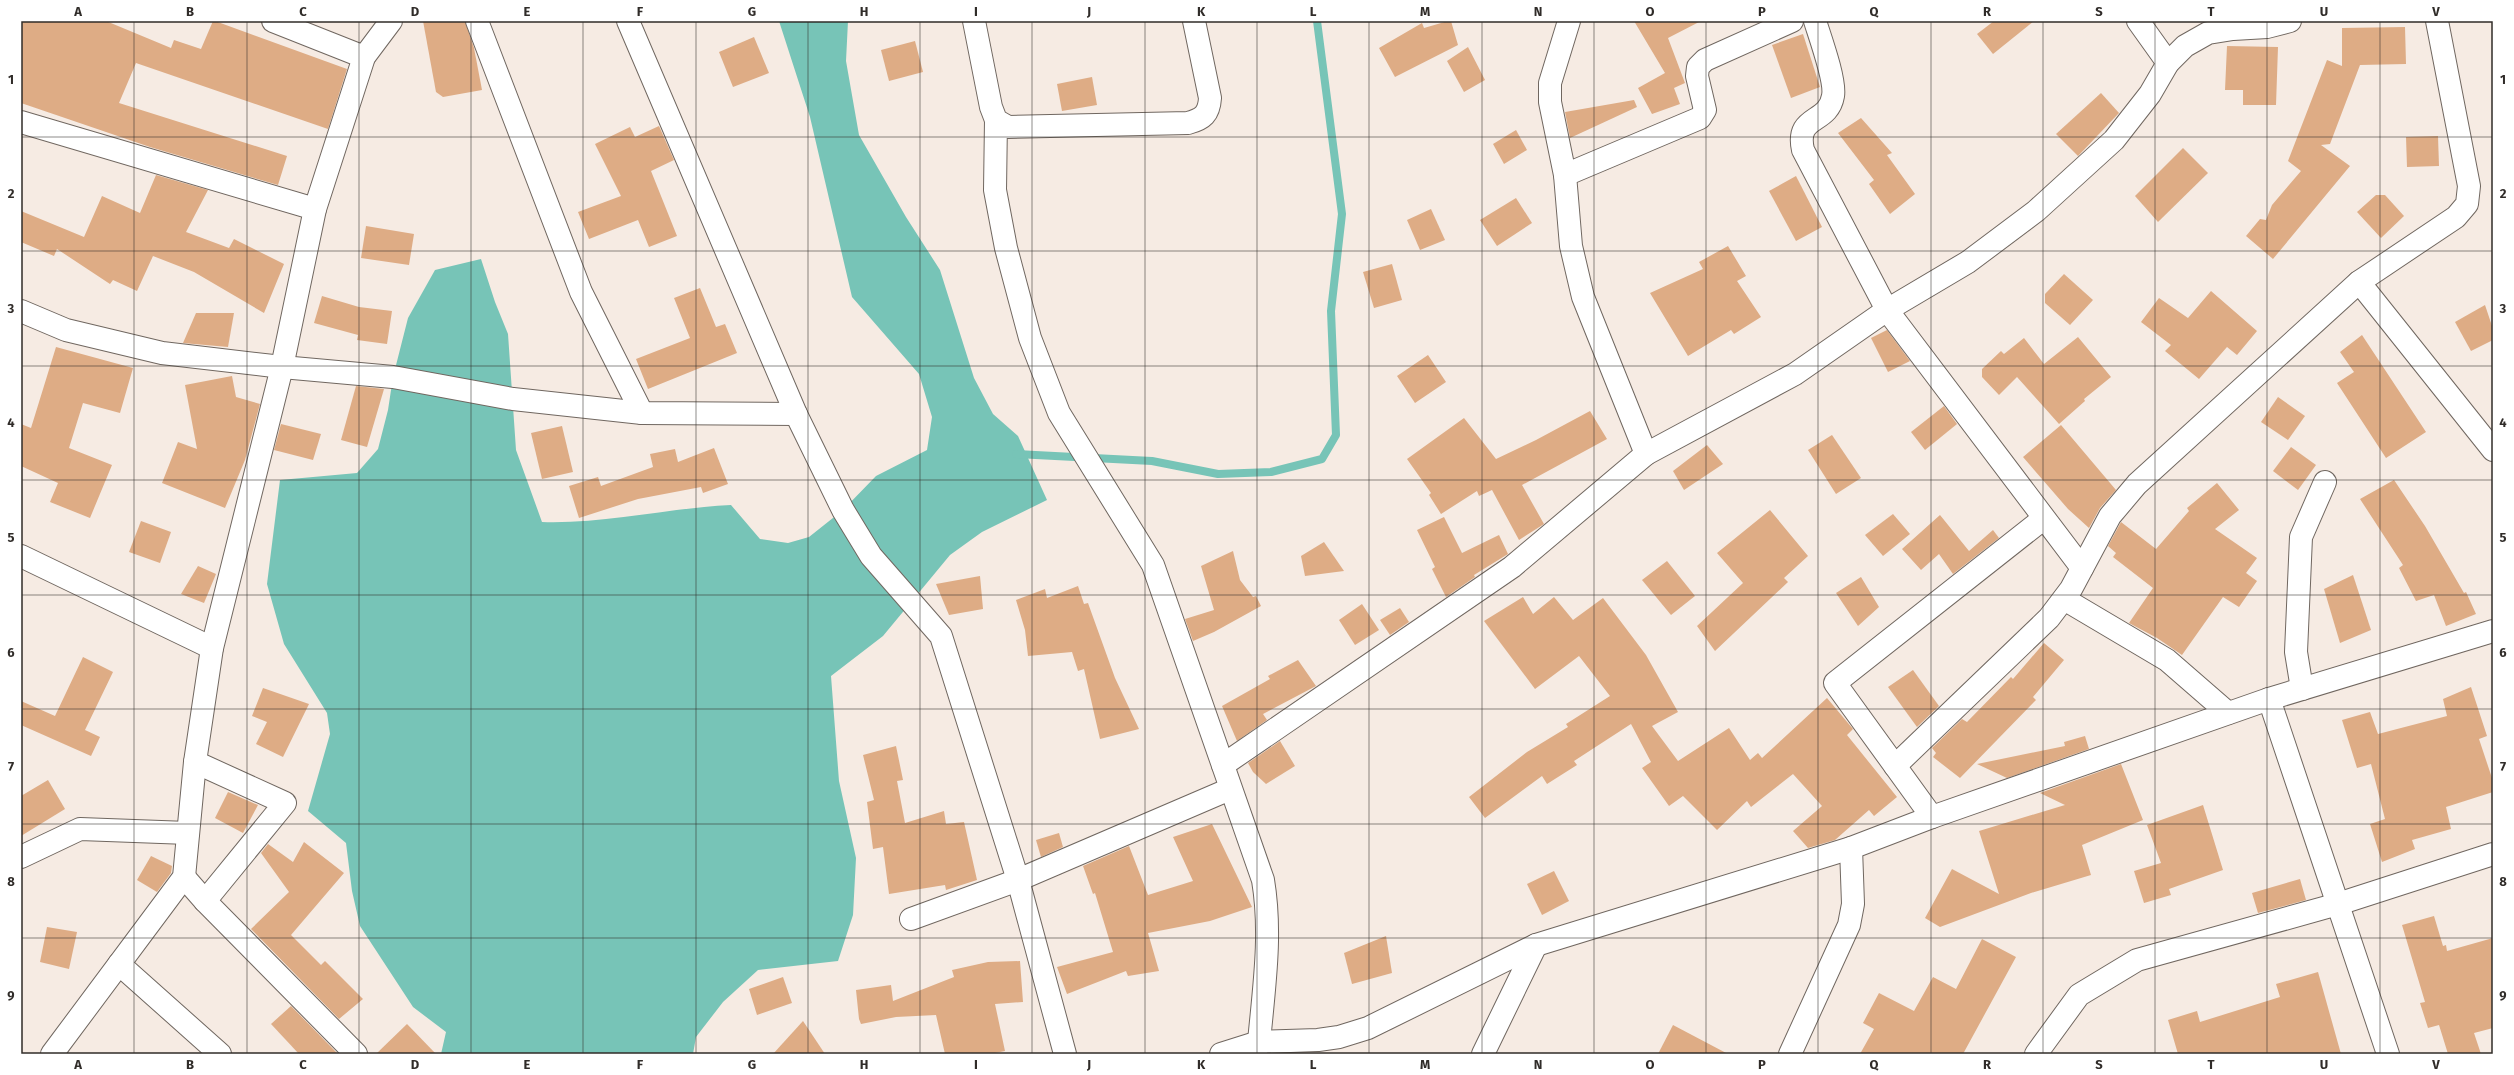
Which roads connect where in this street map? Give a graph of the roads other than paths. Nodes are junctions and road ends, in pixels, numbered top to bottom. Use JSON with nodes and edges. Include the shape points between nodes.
{"nodes":[{"id":1,"x":274,"y":21,"type":"edge"},
{"id":2,"x":391,"y":21,"type":"edge"},
{"id":3,"x":477,"y":21,"type":"edge"},
{"id":4,"x":628,"y":21,"type":"edge"},
{"id":5,"x":974,"y":21,"type":"edge"},
{"id":6,"x":1194,"y":21,"type":"edge"},
{"id":7,"x":1569,"y":21,"type":"edge"},
{"id":8,"x":1792,"y":21,"type":"edge"},
{"id":9,"x":1815,"y":21,"type":"edge"},
{"id":10,"x":2138,"y":21,"type":"edge"},
{"id":11,"x":2290,"y":21,"type":"edge"},
{"id":12,"x":2437,"y":21,"type":"edge"},
{"id":13,"x":2267,"y":24,"type":"edge"},
{"id":14,"x":364,"y":57,"type":"junction"},
{"id":15,"x":2168,"y":64,"type":"junction"},
{"id":16,"x":996,"y":120,"type":"junction"},
{"id":17,"x":21,"y":122,"type":"edge"},
{"id":18,"x":1565,"y":174,"type":"junction"},
{"id":19,"x":315,"y":209,"type":"junction"},
{"id":20,"x":2359,"y":282,"type":"junction"},
{"id":21,"x":1887,"y":310,"type":"junction"},
{"id":22,"x":21,"y":311,"type":"edge"},
{"id":23,"x":282,"y":367,"type":"junction"},
{"id":24,"x":642,"y":413,"type":"junction"},
{"id":25,"x":796,"y":414,"type":"junction"},
{"id":26,"x":2493,"y":450,"type":"edge"},
{"id":27,"x":1646,"y":454,"type":"junction"},
{"id":28,"x":2325,"y":482,"type":"dead end"},
{"id":29,"x":2043,"y":519,"type":"junction"},
{"id":30,"x":21,"y":556,"type":"edge"},
{"id":31,"x":2082,"y":568,"type":"junction"},
{"id":32,"x":2064,"y":599,"type":"junction"},
{"id":33,"x":2493,"y":630,"type":"edge"},
{"id":34,"x":212,"y":648,"type":"junction"},
{"id":35,"x":2302,"y":689,"type":"junction"},
{"id":36,"x":2269,"y":699,"type":"junction"},
{"id":37,"x":2228,"y":714,"type":"junction"},
{"id":38,"x":195,"y":762,"type":"junction"},
{"id":39,"x":1222,"y":765,"type":"junction"},
{"id":40,"x":1895,"y":766,"type":"junction"},
{"id":41,"x":1230,"y":789,"type":"junction"},
{"id":42,"x":1932,"y":817,"type":"junction"},
{"id":43,"x":188,"y":833,"type":"junction"},
{"id":44,"x":1851,"y":848,"type":"junction"},
{"id":45,"x":2493,"y":854,"type":"edge"},
{"id":46,"x":21,"y":857,"type":"edge"},
{"id":47,"x":184,"y":877,"type":"junction"},
{"id":48,"x":1018,"y":880,"type":"junction"},
{"id":49,"x":205,"y":901,"type":"junction"},
{"id":50,"x":2338,"y":904,"type":"junction"},
{"id":51,"x":911,"y":919,"type":"dead end"},
{"id":52,"x":1536,"y":946,"type":"junction"},
{"id":53,"x":119,"y":964,"type":"junction"},
{"id":54,"x":1257,"y":1048,"type":"edge"},
{"id":55,"x":52,"y":1054,"type":"edge"},
{"id":56,"x":220,"y":1054,"type":"edge"},
{"id":57,"x":356,"y":1054,"type":"edge"},
{"id":58,"x":1065,"y":1054,"type":"edge"},
{"id":59,"x":1221,"y":1054,"type":"edge"},
{"id":60,"x":1483,"y":1054,"type":"edge"},
{"id":61,"x":1790,"y":1054,"type":"edge"},
{"id":62,"x":2036,"y":1054,"type":"edge"},
{"id":63,"x":2388,"y":1054,"type":"edge"}],
"edges":[{"from":1,"to":14,"type":"street"},
{"from":2,"to":14,"type":"street"},
{"from":3,"to":24,"type":"street","via":[[581,292]]},
{"from":4,"to":25,"type":"street"},
{"from":5,"to":16,"type":"street","via":[[991,107]]},
{"from":6,"to":16,"type":"street","via":[[1210,98],[1209,110],[1202,119],[1188,123],[1008,127]]},
{"from":7,"to":18,"type":"street","via":[[1550,83],[1550,102]]},
{"from":8,"to":18,"type":"street","via":[[1705,60],[1698,68],[1697,76],[1705,110],[1700,118]]},
{"from":9,"to":21,"type":"street","via":[[1833,96],[1824,114],[1804,126],[1800,137],[1803,150]]},
{"from":10,"to":15,"type":"street"},
{"from":11,"to":13,"type":"street"},
{"from":12,"to":20,"type":"street","via":[[2469,186],[2467,204],[2456,217]]},
{"from":13,"to":15,"type":"street","via":[[2208,33],[2185,46]]},
{"from":14,"to":19,"type":"street"},
{"from":15,"to":21,"type":"street","via":[[2150,94],[2114,140],[2036,211],[1968,262]]},
{"from":16,"to":39,"type":"street","via":[[995,190],[1006,248],[1030,338],[1059,412],[1153,565]]},
{"from":17,"to":19,"type":"street"},
{"from":18,"to":27,"type":"street","via":[[1571,246],[1583,297]]},
{"from":19,"to":23,"type":"street"},
{"from":20,"to":26,"type":"street"},
{"from":20,"to":31,"type":"street","via":[[2137,484],[2110,516]]},
{"from":21,"to":27,"type":"street","via":[[1795,374]]},
{"from":21,"to":29,"type":"street"},
{"from":22,"to":23,"type":"street","via":[[66,330],[162,353]]},
{"from":23,"to":24,"type":"street","via":[[393,376],[513,398]]},
{"from":23,"to":34,"type":"street"},
{"from":24,"to":25,"type":"street"},
{"from":25,"to":48,"type":"street","via":[[843,510],[871,556],[941,636]]},
{"from":27,"to":39,"type":"street","via":[[1512,567]]},
{"from":28,"to":35,"type":"street","via":[[2301,537],[2296,652]]},
{"from":29,"to":31,"type":"street"},
{"from":29,"to":40,"type":"street","via":[[1835,683]]},
{"from":30,"to":34,"type":"street"},
{"from":31,"to":32,"type":"street"},
{"from":32,"to":37,"type":"street","via":[[2167,660]]},
{"from":32,"to":40,"type":"street","via":[[2019,649]]},
{"from":33,"to":35,"type":"street"},
{"from":34,"to":38,"type":"street"},
{"from":35,"to":36,"type":"street"},
{"from":36,"to":37,"type":"street"},
{"from":36,"to":50,"type":"street"},
{"from":37,"to":42,"type":"street"},
{"from":38,"to":43,"type":"street"},
{"from":38,"to":49,"type":"street","via":[[285,803]]},
{"from":39,"to":41,"type":"street"},
{"from":40,"to":42,"type":"street"},
{"from":41,"to":48,"type":"street"},
{"from":41,"to":54,"type":"street","via":[[1263,880],[1268,909],[1268,943]]},
{"from":42,"to":44,"type":"street"},
{"from":43,"to":46,"type":"street","via":[[80,829]]},
{"from":43,"to":47,"type":"street"},
{"from":44,"to":52,"type":"street"},
{"from":44,"to":61,"type":"street","via":[[1853,904],[1849,925]]},
{"from":45,"to":50,"type":"street"},
{"from":47,"to":49,"type":"street"},
{"from":47,"to":53,"type":"street"},
{"from":48,"to":51,"type":"street"},
{"from":48,"to":58,"type":"street"},
{"from":49,"to":57,"type":"street"},
{"from":50,"to":62,"type":"street","via":[[2137,960],[2079,995]]},
{"from":50,"to":63,"type":"street"},
{"from":52,"to":54,"type":"street","via":[[1368,1028],[1339,1037]]},
{"from":52,"to":60,"type":"street"},
{"from":53,"to":55,"type":"street"},
{"from":53,"to":56,"type":"street"},
{"from":54,"to":59,"type":"street"}]}
